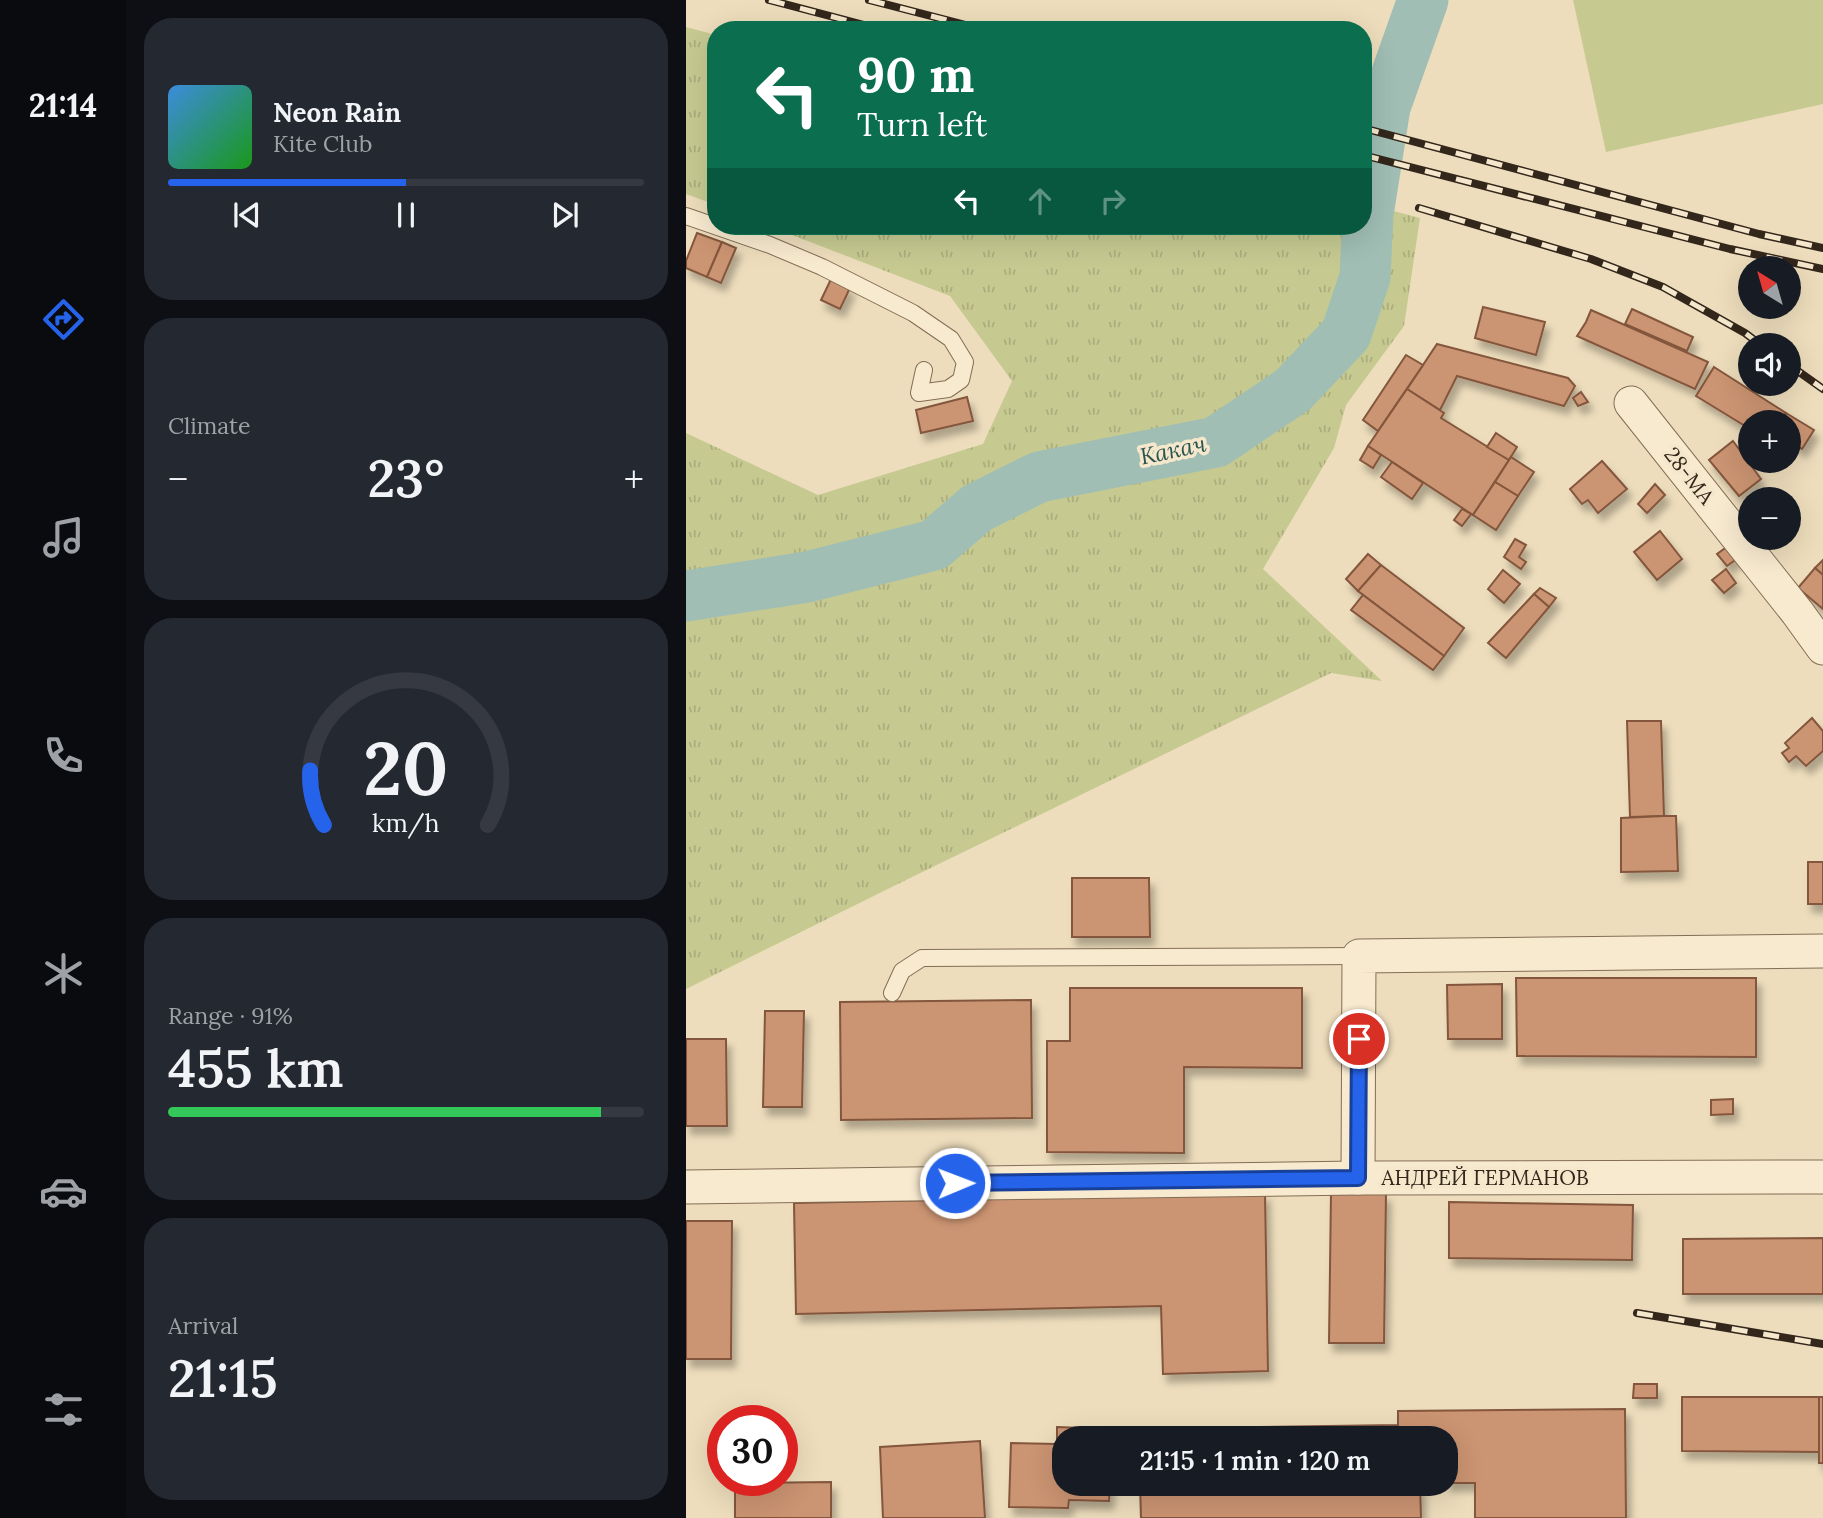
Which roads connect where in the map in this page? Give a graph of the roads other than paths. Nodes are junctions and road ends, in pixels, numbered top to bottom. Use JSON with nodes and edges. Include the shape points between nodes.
{"nodes":[{"id":1,"x":686,"y":216,"type":"edge"},
{"id":2,"x":707,"y":223,"type":"edge"},
{"id":3,"x":743,"y":235,"type":"edge"},
{"id":4,"x":924,"y":370,"type":"dead end"},
{"id":5,"x":1631,"y":403,"type":"dead end"},
{"id":6,"x":1823,"y":648,"type":"edge"},
{"id":7,"x":1823,"y":951,"type":"edge"},
{"id":8,"x":1359,"y":956,"type":"junction"},
{"id":9,"x":892,"y":993,"type":"dead end"},
{"id":10,"x":1823,"y":1177,"type":"edge"},
{"id":11,"x":1358,"y":1178,"type":"junction"},
{"id":12,"x":686,"y":1187,"type":"edge"}],
"edges":[{"from":1,"to":2,"type":"lane"},
{"from":3,"to":4,"type":"lane","via":[[913,313],[951,339],[965,362],[961,380],[948,389],[919,393]]},
{"from":5,"to":6,"type":"street","name":"28-МА"},
{"from":7,"to":8,"type":"street"},
{"from":8,"to":9,"type":"lane","via":[[922,958],[902,971]]},
{"from":8,"to":11,"type":"street"},
{"from":10,"to":11,"type":"street","name":"АНДРЕЙ ГЕРМАНОВ"},
{"from":11,"to":12,"type":"street","name":"АНДРЕЙ ГЕРМАНОВ"}]}
